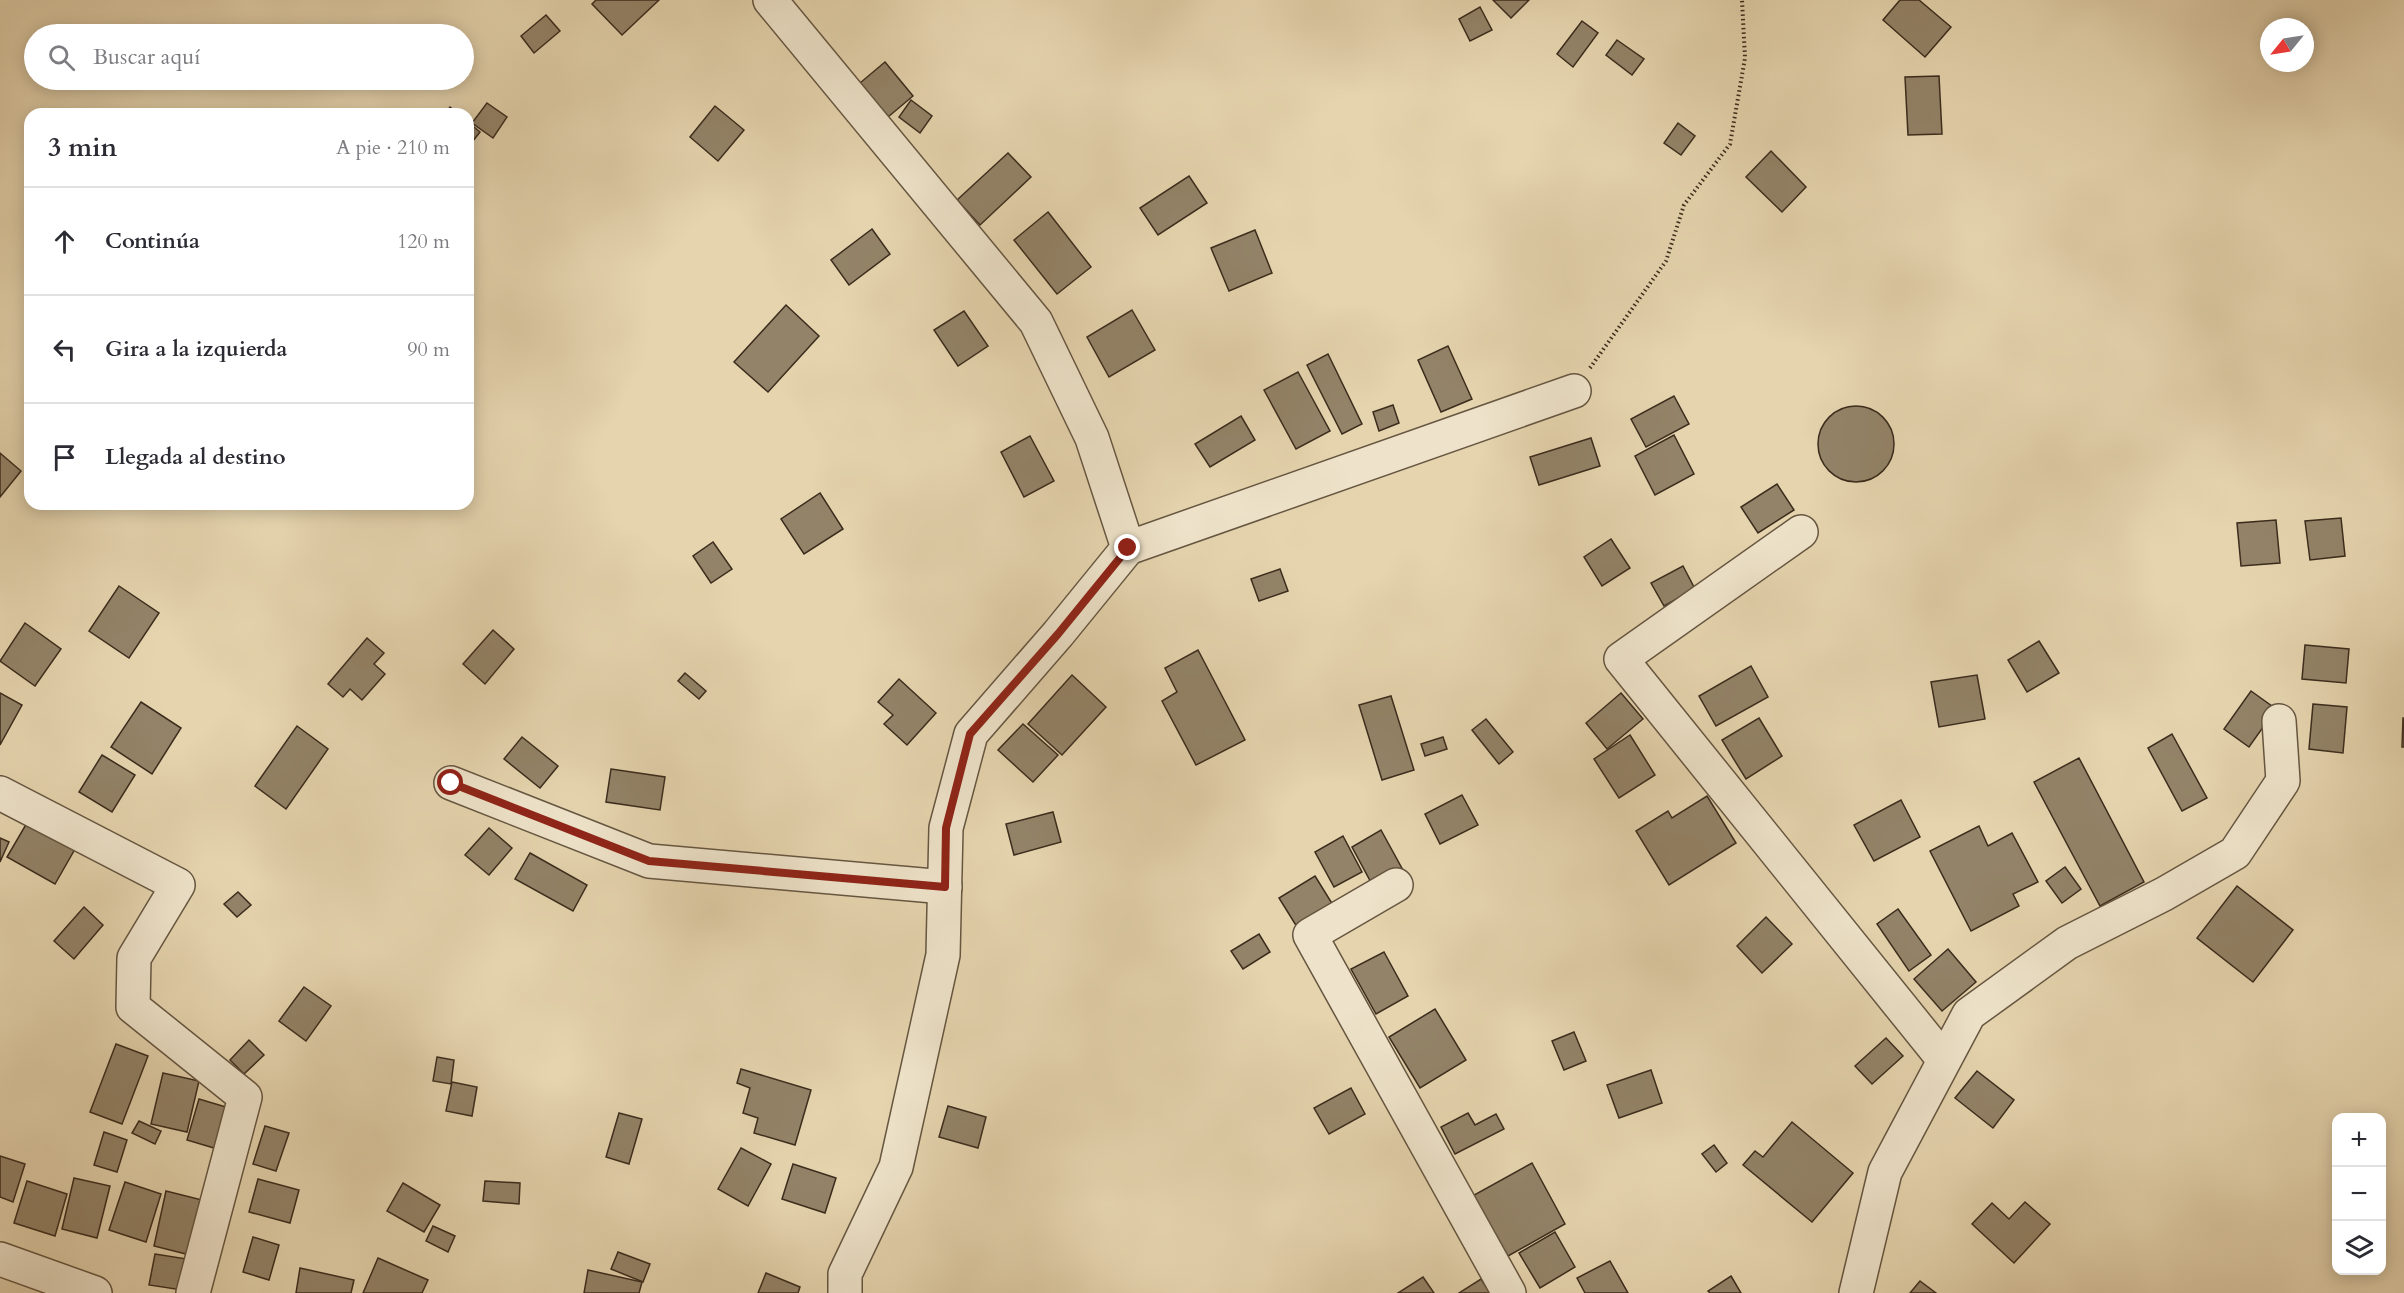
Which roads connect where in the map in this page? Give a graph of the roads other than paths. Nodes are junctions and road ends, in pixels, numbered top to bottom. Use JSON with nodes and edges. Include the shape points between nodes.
{"nodes":[{"id":1,"x":770,"y":0,"type":"edge"},
{"id":2,"x":1574,"y":391,"type":"road end"},
{"id":3,"x":1800,"y":532,"type":"dead end"},
{"id":4,"x":1128,"y":548,"type":"junction"},
{"id":5,"x":2279,"y":721,"type":"dead end"},
{"id":6,"x":451,"y":783,"type":"dead end"},
{"id":7,"x":0,"y":794,"type":"edge"},
{"id":8,"x":1396,"y":885,"type":"dead end"},
{"id":9,"x":945,"y":887,"type":"junction"},
{"id":10,"x":1944,"y":1060,"type":"junction"},
{"id":11,"x":0,"y":1259,"type":"edge"},
{"id":12,"x":95,"y":1293,"type":"edge"},
{"id":13,"x":194,"y":1293,"type":"edge"},
{"id":14,"x":845,"y":1293,"type":"edge"},
{"id":15,"x":1509,"y":1293,"type":"edge"},
{"id":16,"x":1856,"y":1293,"type":"edge"}],
"edges":[{"from":1,"to":4,"type":"street","via":[[1036,322],[1092,438]]},
{"from":2,"to":4,"type":"street"},
{"from":3,"to":10,"type":"street","via":[[1621,659]]},
{"from":4,"to":9,"type":"street","via":[[970,734],[946,828]]},
{"from":5,"to":10,"type":"street","via":[[2283,781],[2235,853],[2067,943],[1969,1014]]},
{"from":6,"to":9,"type":"street","via":[[649,861]]},
{"from":7,"to":13,"type":"street","via":[[178,885],[134,958],[133,1007],[245,1097]]},
{"from":8,"to":15,"type":"street","via":[[1310,935]]},
{"from":9,"to":14,"type":"street","via":[[943,956],[897,1167],[845,1274]]},
{"from":10,"to":16,"type":"street","via":[[1886,1172]]},
{"from":11,"to":12,"type":"street"}]}
